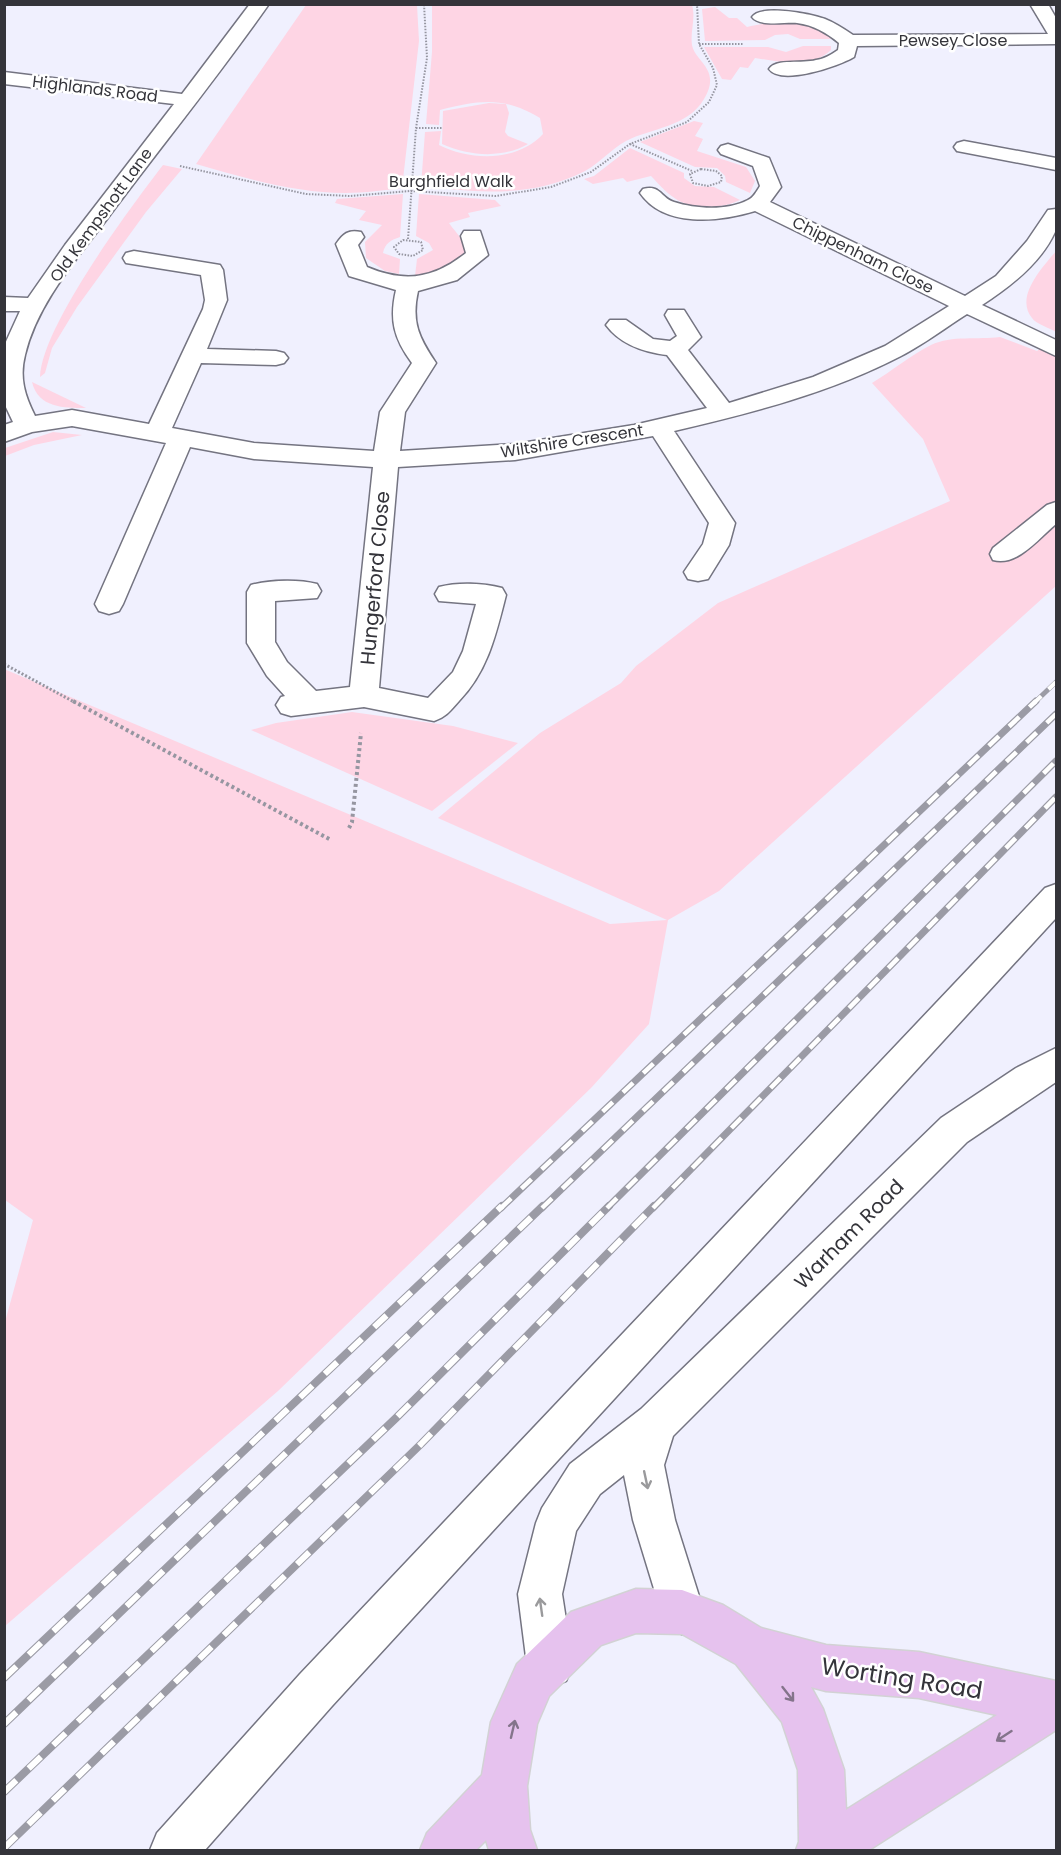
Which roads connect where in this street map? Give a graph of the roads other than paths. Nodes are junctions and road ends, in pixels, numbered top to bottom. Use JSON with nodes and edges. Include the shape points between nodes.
{"nodes":[{"id":1,"x":260,"y":4,"type":"edge"},
{"id":2,"x":1039,"y":4,"type":"edge"},
{"id":3,"x":760,"y":16,"type":"dead end"},
{"id":4,"x":1056,"y":32,"type":"edge"},
{"id":5,"x":1056,"y":39,"type":"edge"},
{"id":6,"x":849,"y":41,"type":"junction"},
{"id":7,"x":778,"y":69,"type":"dead end"},
{"id":8,"x":4,"y":78,"type":"edge"},
{"id":9,"x":186,"y":100,"type":"junction"},
{"id":10,"x":964,"y":147,"type":"dead end"},
{"id":11,"x":728,"y":150,"type":"dead end"},
{"id":12,"x":1056,"y":164,"type":"edge"},
{"id":13,"x":650,"y":193,"type":"dead end"},
{"id":14,"x":758,"y":204,"type":"junction"},
{"id":15,"x":1056,"y":215,"type":"edge"},
{"id":16,"x":472,"y":236,"type":"dead end"},
{"id":17,"x":353,"y":237,"type":"dead end"},
{"id":18,"x":134,"y":258,"type":"dead end"},
{"id":19,"x":408,"y":286,"type":"junction"},
{"id":20,"x":4,"y":304,"type":"edge"},
{"id":21,"x":36,"y":305,"type":"junction"},
{"id":22,"x":968,"y":305,"type":"junction"},
{"id":23,"x":676,"y":315,"type":"dead end"},
{"id":24,"x":618,"y":325,"type":"dead end"},
{"id":25,"x":675,"y":349,"type":"junction"},
{"id":26,"x":1056,"y":349,"type":"edge"},
{"id":27,"x":194,"y":356,"type":"junction"},
{"id":28,"x":276,"y":358,"type":"dead end"},
{"id":29,"x":723,"y":412,"type":"junction"},
{"id":30,"x":659,"y":427,"type":"junction"},
{"id":31,"x":16,"y":430,"type":"edge"},
{"id":32,"x":169,"y":436,"type":"junction"},
{"id":33,"x":385,"y":460,"type":"junction"},
{"id":34,"x":1056,"y":511,"type":"edge"},
{"id":35,"x":1003,"y":554,"type":"dead end"},
{"id":36,"x":698,"y":572,"type":"dead end"},
{"id":37,"x":307,"y":591,"type":"dead end"},
{"id":38,"x":449,"y":594,"type":"dead end"},
{"id":39,"x":109,"y":604,"type":"dead end"},
{"id":40,"x":364,"y":696,"type":"junction"},
{"id":41,"x":1056,"y":897,"type":"edge"},
{"id":42,"x":1056,"y":1064,"type":"edge"},
{"id":43,"x":656,"y":1424,"type":"junction"},
{"id":44,"x":682,"y":1612,"type":"junction"},
{"id":45,"x":752,"y":1648,"type":"junction"},
{"id":46,"x":550,"y":1665,"type":"junction"},
{"id":47,"x":1055,"y":1704,"type":"edge"},
{"id":48,"x":503,"y":1786,"type":"junction"},
{"id":49,"x":174,"y":1851,"type":"edge"},
{"id":50,"x":444,"y":1851,"type":"edge"},
{"id":51,"x":513,"y":1851,"type":"edge"},
{"id":52,"x":820,"y":1851,"type":"edge"},
{"id":53,"x":826,"y":1851,"type":"edge"}],
"edges":[{"from":1,"to":9,"type":"street","name":"Old Kempshott Lane"},
{"from":2,"to":4,"type":"street"},
{"from":3,"to":6,"type":"street","via":[[810,19],[832,27]]},
{"from":5,"to":6,"type":"street","name":"Pewsey Close"},
{"from":6,"to":7,"type":"street","via":[[847,53],[837,60],[804,69]]},
{"from":8,"to":9,"type":"street","name":"Highlands Road"},
{"from":9,"to":21,"type":"street","name":"Old Kempshott Lane"},
{"from":10,"to":12,"type":"street"},
{"from":11,"to":14,"type":"street","via":[[762,162],[771,188]]},
{"from":13,"to":14,"type":"street","via":[[665,207],[705,214]]},
{"from":14,"to":22,"type":"street","name":"Chippenham Close"},
{"from":15,"to":22,"type":"street","name":"Wiltshire Crescent","via":[[1004,281]]},
{"from":16,"to":19,"type":"street","via":[[477,255],[459,272],[433,283]]},
{"from":17,"to":19,"type":"street","via":[[347,244],[357,271],[375,280]]},
{"from":18,"to":27,"type":"street","via":[[212,270],[216,300]]},
{"from":19,"to":33,"type":"street","name":"Hungerford Close","via":[[400,317],[405,338],[424,363],[414,383],[393,407]]},
{"from":20,"to":21,"type":"street"},
{"from":21,"to":31,"type":"street","name":"Old Kempshott Lane","via":[[18,339],[10,373]]},
{"from":22,"to":26,"type":"street","name":"Chippenham Close"},
{"from":22,"to":29,"type":"street","name":"Wiltshire Crescent","via":[[893,351],[832,378]]},
{"from":23,"to":25,"type":"street","via":[[689,337]]},
{"from":24,"to":25,"type":"street","via":[[646,345]]},
{"from":25,"to":29,"type":"street"},
{"from":27,"to":28,"type":"street"},
{"from":27,"to":32,"type":"street"},
{"from":29,"to":30,"type":"street","name":"Wiltshire Crescent"},
{"from":30,"to":33,"type":"street","name":"Wiltshire Crescent","via":[[515,452]]},
{"from":30,"to":36,"type":"street","via":[[722,523],[716,545]]},
{"from":31,"to":32,"type":"street","name":"Wiltshire Crescent","via":[[72,418]]},
{"from":32,"to":33,"type":"street","name":"Wiltshire Crescent","via":[[254,451]]},
{"from":32,"to":39,"type":"street"},
{"from":33,"to":40,"type":"street","name":"Hungerford Close"},
{"from":34,"to":35,"type":"street"},
{"from":37,"to":40,"type":"street","via":[[261,592],[261,643],[300,704]]},
{"from":38,"to":40,"type":"street","via":[[492,595],[477,651],[464,678],[434,710]]},
{"from":41,"to":49,"type":"street","via":[[316,1690]]},
{"from":42,"to":43,"type":"street","name":"Warham Road","via":[[954,1130]]},
{"from":43,"to":44,"type":"street","name":"Warham Road","one_way":true,"via":[[643,1465],[654,1520]]},
{"from":46,"to":43,"type":"street","name":"Warham Road","one_way":true,"via":[[540,1594],[557,1523],[585,1479]]},
{"from":44,"to":45,"type":"main road","via":[[707,1621]]},
{"from":44,"to":46,"type":"main road","via":[[636,1611],[587,1629]]},
{"from":45,"to":47,"type":"main road","name":"Worting Road","via":[[826,1668],[919,1676]]},
{"from":45,"to":52,"type":"main road","one_way":true,"via":[[800,1709],[818,1760],[823,1842]]},
{"from":48,"to":46,"type":"main road","one_way":true,"via":[[514,1722],[533,1680]]},
{"from":47,"to":53,"type":"main road","name":"Worting Road","one_way":true},
{"from":48,"to":50,"type":"main road"},
{"from":48,"to":51,"type":"main road","via":[[506,1830]]}]}
